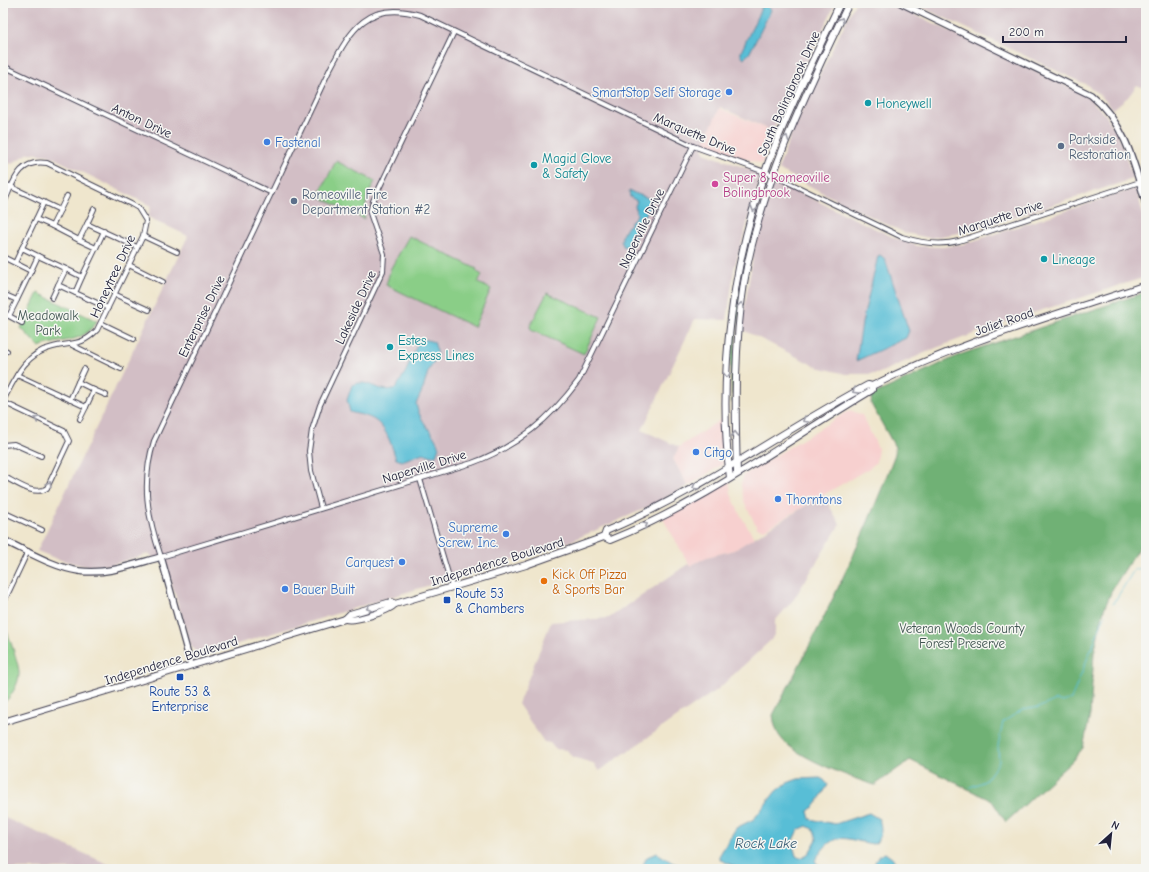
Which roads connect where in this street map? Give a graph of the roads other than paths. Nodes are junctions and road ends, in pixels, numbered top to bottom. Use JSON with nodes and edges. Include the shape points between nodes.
{"nodes":[{"id":1,"x":840,"y":3,"type":"edge"},
{"id":2,"x":849,"y":3,"type":"edge"},
{"id":3,"x":901,"y":3,"type":"edge"},
{"id":4,"x":385,"y":10,"type":"joint"},
{"id":5,"x":454,"y":32,"type":"junction"},
{"id":6,"x":3,"y":66,"type":"edge"},
{"id":7,"x":693,"y":146,"type":"junction"},
{"id":8,"x":766,"y":172,"type":"junction"},
{"id":9,"x":773,"y":175,"type":"junction"},
{"id":10,"x":1140,"y":182,"type":"junction"},
{"id":11,"x":3,"y":183,"type":"edge"},
{"id":12,"x":12,"y":187,"type":"junction"},
{"id":13,"x":272,"y":193,"type":"junction"},
{"id":14,"x":67,"y":196,"type":"dead end"},
{"id":15,"x":44,"y":202,"type":"junction"},
{"id":16,"x":1146,"y":204,"type":"edge"},
{"id":17,"x":3,"y":205,"type":"edge"},
{"id":18,"x":94,"y":209,"type":"dead end"},
{"id":19,"x":60,"y":210,"type":"junction"},
{"id":20,"x":36,"y":219,"type":"junction"},
{"id":21,"x":87,"y":224,"type":"junction"},
{"id":22,"x":52,"y":226,"type":"junction"},
{"id":23,"x":104,"y":231,"type":"junction"},
{"id":24,"x":143,"y":236,"type":"junction"},
{"id":25,"x":79,"y":240,"type":"junction"},
{"id":26,"x":137,"y":247,"type":"junction"},
{"id":27,"x":22,"y":248,"type":"junction"},
{"id":28,"x":96,"y":248,"type":"junction"},
{"id":29,"x":177,"y":252,"type":"dead end"},
{"id":30,"x":38,"y":256,"type":"junction"},
{"id":31,"x":3,"y":257,"type":"edge"},
{"id":32,"x":15,"y":263,"type":"junction"},
{"id":33,"x":129,"y":265,"type":"junction"},
{"id":34,"x":66,"y":269,"type":"junction"},
{"id":35,"x":31,"y":270,"type":"junction"},
{"id":36,"x":82,"y":277,"type":"junction"},
{"id":37,"x":163,"y":282,"type":"dead end"},
{"id":38,"x":58,"y":285,"type":"junction"},
{"id":39,"x":1146,"y":285,"type":"edge"},
{"id":40,"x":75,"y":292,"type":"junction"},
{"id":41,"x":3,"y":294,"type":"edge"},
{"id":42,"x":114,"y":294,"type":"junction"},
{"id":43,"x":52,"y":298,"type":"dead end"},
{"id":44,"x":17,"y":300,"type":"junction"},
{"id":45,"x":108,"y":308,"type":"junction"},
{"id":46,"x":149,"y":310,"type":"dead end"},
{"id":47,"x":3,"y":313,"type":"edge"},
{"id":48,"x":9,"y":316,"type":"junction"},
{"id":49,"x":22,"y":323,"type":"dead end"},
{"id":50,"x":101,"y":323,"type":"junction"},
{"id":51,"x":134,"y":339,"type":"dead end"},
{"id":52,"x":72,"y":345,"type":"junction"},
{"id":53,"x":84,"y":369,"type":"dead end"},
{"id":54,"x":121,"y":369,"type":"dead end"},
{"id":55,"x":17,"y":375,"type":"junction"},
{"id":56,"x":78,"y":382,"type":"junction"},
{"id":57,"x":872,"y":386,"type":"junction"},
{"id":58,"x":94,"y":390,"type":"junction"},
{"id":59,"x":106,"y":395,"type":"dead end"},
{"id":60,"x":70,"y":400,"type":"junction"},
{"id":61,"x":3,"y":402,"type":"edge"},
{"id":62,"x":86,"y":407,"type":"junction"},
{"id":63,"x":80,"y":419,"type":"dead end"},
{"id":64,"x":3,"y":445,"type":"edge"},
{"id":65,"x":42,"y":456,"type":"dead end"},
{"id":66,"x":736,"y":462,"type":"junction"},
{"id":67,"x":728,"y":467,"type":"junction"},
{"id":68,"x":737,"y":473,"type":"junction"},
{"id":69,"x":3,"y":476,"type":"edge"},
{"id":70,"x":730,"y":478,"type":"junction"},
{"id":71,"x":420,"y":479,"type":"junction"},
{"id":72,"x":321,"y":508,"type":"junction"},
{"id":73,"x":3,"y":512,"type":"edge"},
{"id":74,"x":42,"y":530,"type":"dead end"},
{"id":75,"x":604,"y":537,"type":"junction"},
{"id":76,"x":3,"y":540,"type":"edge"},
{"id":77,"x":28,"y":551,"type":"junction"},
{"id":78,"x":160,"y":557,"type":"junction"},
{"id":79,"x":452,"y":587,"type":"junction"},
{"id":80,"x":3,"y":604,"type":"edge"},
{"id":81,"x":191,"y":665,"type":"junction"},
{"id":82,"x":3,"y":722,"type":"edge"}],
"edges":[{"from":1,"to":8,"type":"main road","name":"South Bolingbrook Drive","via":[[786,120]]},
{"from":9,"to":2,"type":"main road","name":"South Bolingbrook Drive","one_way":true,"via":[[791,126]]},
{"from":3,"to":10,"type":"street","via":[[1091,95],[1104,106],[1119,127]]},
{"from":4,"to":5,"type":"street","name":"Marquette Drive","via":[[401,9],[411,12]]},
{"from":4,"to":13,"type":"street","name":"Enterprise Drive","via":[[362,20],[345,41]]},
{"from":5,"to":7,"type":"street","name":"Marquette Drive"},
{"from":5,"to":72,"type":"street","name":"Lakeside Drive","via":[[373,201],[370,213],[385,262],[320,405],[312,430],[309,451],[311,471]]},
{"from":6,"to":13,"type":"street","name":"Anton Drive"},
{"from":7,"to":8,"type":"street","name":"Marquette Drive"},
{"from":7,"to":71,"type":"street","name":"Naperville Drive","via":[[589,363],[564,401],[523,438],[503,449],[472,463]]},
{"from":8,"to":9,"type":"street","name":"Marquette Drive"},
{"from":8,"to":67,"type":"main road","name":"South Bolingbrook Drive","one_way":true,"via":[[744,247],[729,332]]},
{"from":9,"to":10,"type":"street","name":"Marquette Drive","via":[[902,237],[935,244],[959,241]]},
{"from":66,"to":9,"type":"main road","name":"South Bolingbrook Drive","one_way":true,"via":[[735,397],[741,306],[755,234]]},
{"from":10,"to":16,"type":"street"},
{"from":11,"to":12,"type":"street"},
{"from":12,"to":15,"type":"street"},
{"from":12,"to":17,"type":"street","name":"Honeytree Drive"},
{"from":12,"to":24,"type":"street","name":"Honeytree Drive","via":[[25,166],[38,162],[47,163],[138,208],[146,220]]},
{"from":13,"to":78,"type":"street","name":"Enterprise Drive","via":[[172,401],[149,457],[146,499]]},
{"from":14,"to":19,"type":"street"},
{"from":15,"to":19,"type":"street"},
{"from":15,"to":20,"type":"street"},
{"from":18,"to":21,"type":"street"},
{"from":19,"to":22,"type":"street"},
{"from":20,"to":22,"type":"street"},
{"from":20,"to":27,"type":"street"},
{"from":21,"to":23,"type":"street"},
{"from":21,"to":25,"type":"street"},
{"from":22,"to":25,"type":"street"},
{"from":23,"to":26,"type":"street"},
{"from":23,"to":28,"type":"street"},
{"from":24,"to":26,"type":"street","name":"Honeytree Drive"},
{"from":24,"to":29,"type":"street"},
{"from":25,"to":28,"type":"street"},
{"from":26,"to":33,"type":"street","name":"Honeytree Drive"},
{"from":27,"to":30,"type":"street"},
{"from":27,"to":32,"type":"street"},
{"from":28,"to":36,"type":"street"},
{"from":30,"to":34,"type":"street"},
{"from":30,"to":35,"type":"street"},
{"from":31,"to":32,"type":"street"},
{"from":32,"to":35,"type":"street"},
{"from":33,"to":37,"type":"street"},
{"from":33,"to":42,"type":"street","name":"Honeytree Drive"},
{"from":34,"to":36,"type":"street"},
{"from":34,"to":38,"type":"street"},
{"from":35,"to":44,"type":"street"},
{"from":36,"to":40,"type":"street"},
{"from":38,"to":40,"type":"street"},
{"from":38,"to":43,"type":"street"},
{"from":39,"to":57,"type":"main road","name":"Joliet Road","via":[[981,340]]},
{"from":40,"to":45,"type":"street"},
{"from":41,"to":44,"type":"street"},
{"from":42,"to":45,"type":"street","name":"Honeytree Drive"},
{"from":42,"to":46,"type":"street"},
{"from":44,"to":48,"type":"street"},
{"from":45,"to":50,"type":"street","name":"Honeytree Drive"},
{"from":47,"to":48,"type":"street"},
{"from":48,"to":49,"type":"street"},
{"from":50,"to":51,"type":"street"},
{"from":50,"to":52,"type":"street","name":"Honeytree Drive","via":[[88,338]]},
{"from":52,"to":54,"type":"street"},
{"from":52,"to":55,"type":"street","name":"Honeytree Drive","via":[[39,352],[27,361]]},
{"from":53,"to":56,"type":"street"},
{"from":55,"to":60,"type":"street"},
{"from":55,"to":61,"type":"street","name":"Honeytree Drive"},
{"from":56,"to":58,"type":"street"},
{"from":56,"to":60,"type":"street"},
{"from":57,"to":66,"type":"main road","name":"Joliet Road","one_way":true,"via":[[868,385],[838,400]]},
{"from":57,"to":68,"type":"main road","name":"Joliet Road","via":[[872,390]]},
{"from":58,"to":59,"type":"street"},
{"from":58,"to":62,"type":"street"},
{"from":60,"to":62,"type":"street"},
{"from":69,"to":61,"type":"street","one_way":true,"via":[[35,491],[45,490],[68,446],[69,438],[64,431]]},
{"from":62,"to":63,"type":"street"},
{"from":64,"to":65,"type":"street","via":[[14,444]]},
{"from":66,"to":67,"type":"main road","name":"Joliet Road"},
{"from":66,"to":68,"type":"main road","name":"South Bolingbrook Drive"},
{"from":67,"to":70,"type":"main road","name":"South Bolingbrook Drive"},
{"from":67,"to":75,"type":"main road","name":"Independence Boulevard","one_way":true,"via":[[677,497],[606,531]]},
{"from":68,"to":70,"type":"main road","name":"Independence Boulevard"},
{"from":75,"to":70,"type":"main road","name":"Independence Boulevard","one_way":true,"via":[[610,540],[649,522]]},
{"from":71,"to":72,"type":"street","name":"Naperville Drive"},
{"from":71,"to":79,"type":"street"},
{"from":72,"to":78,"type":"street","name":"Naperville Drive"},
{"from":73,"to":74,"type":"street"},
{"from":75,"to":79,"type":"main road","name":"Independence Boulevard","via":[[557,555]]},
{"from":76,"to":77,"type":"street","name":"Naperville Drive"},
{"from":77,"to":78,"type":"street","name":"Naperville Drive","via":[[65,567],[94,572],[114,570]]},
{"from":77,"to":80,"type":"street"},
{"from":78,"to":81,"type":"street","name":"Enterprise Drive"},
{"from":79,"to":81,"type":"main road","name":"Independence Boulevard","via":[[395,604],[390,602],[350,614],[345,619]]},
{"from":81,"to":82,"type":"main road","name":"Independence Boulevard"}]}
